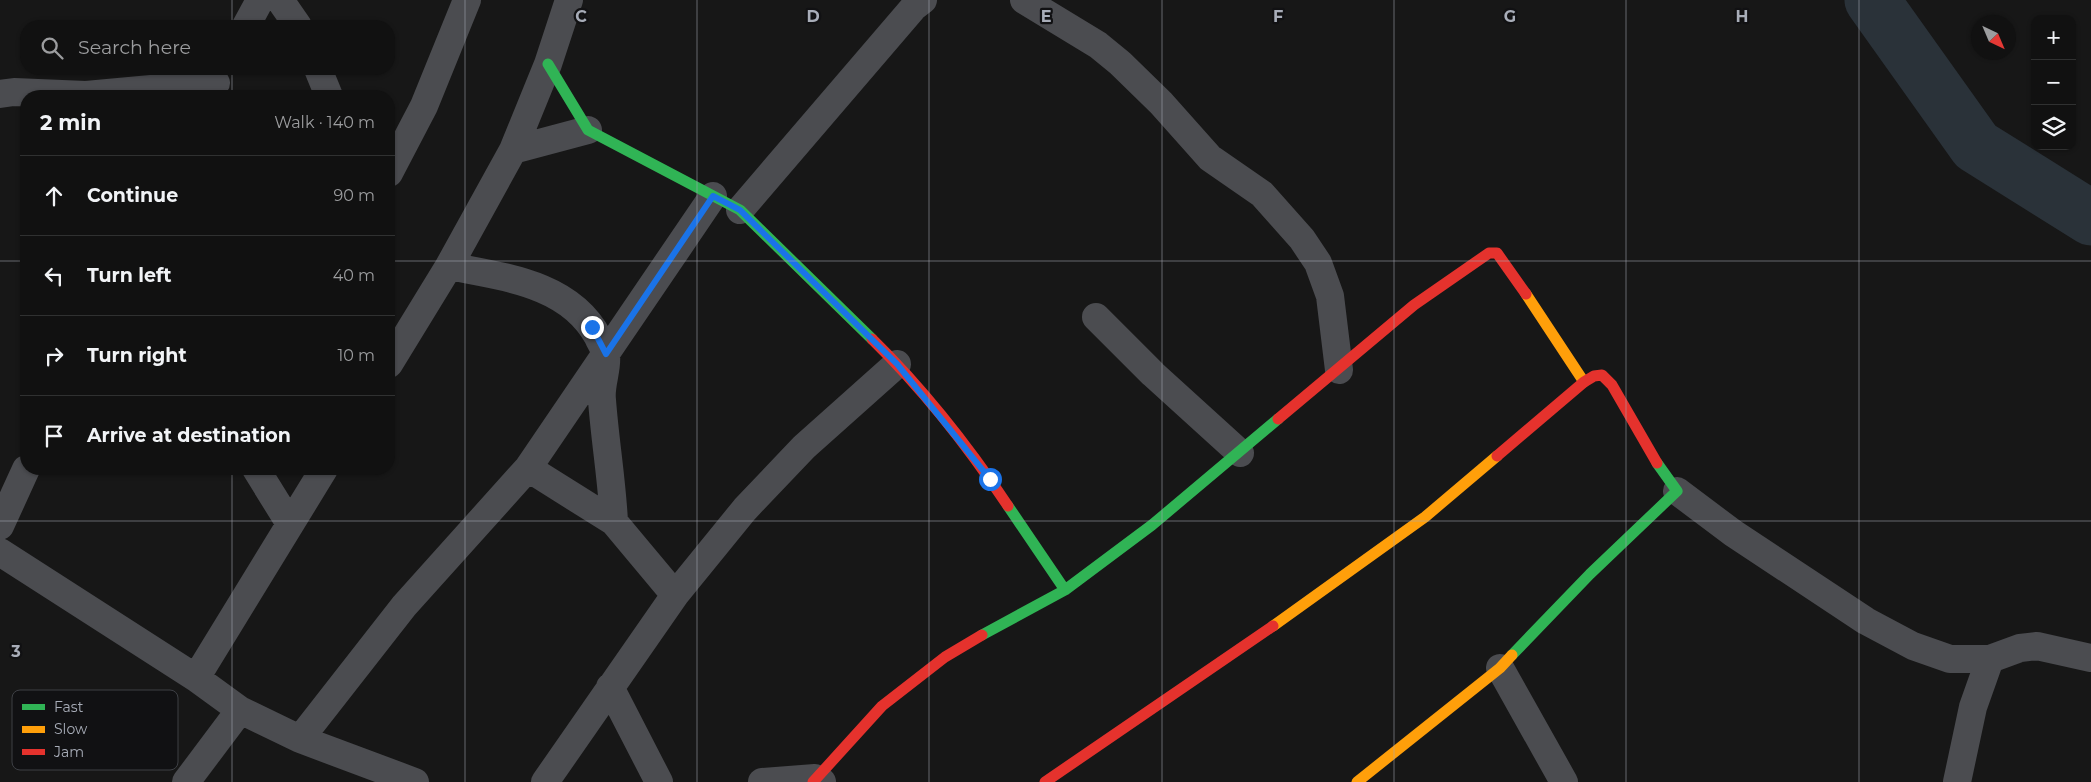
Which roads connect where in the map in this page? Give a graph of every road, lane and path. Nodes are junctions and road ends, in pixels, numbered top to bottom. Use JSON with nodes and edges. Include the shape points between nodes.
{"nodes":[{"id":1,"x":260,"y":0,"type":"edge"},
{"id":2,"x":280,"y":0,"type":"edge"},
{"id":3,"x":467,"y":0,"type":"edge"},
{"id":4,"x":569,"y":0,"type":"edge"},
{"id":5,"x":1024,"y":0,"type":"edge"},
{"id":6,"x":916,"y":2,"type":"edge"},
{"id":7,"x":249,"y":20,"type":"edge"},
{"id":8,"x":294,"y":20,"type":"edge"},
{"id":9,"x":548,"y":64,"type":"junction"},
{"id":10,"x":321,"y":75,"type":"edge"},
{"id":11,"x":216,"y":83,"type":"edge"},
{"id":12,"x":140,"y":90,"type":"edge"},
{"id":13,"x":327,"y":90,"type":"edge"},
{"id":14,"x":20,"y":92,"type":"edge"},
{"id":15,"x":0,"y":94,"type":"edge"},
{"id":16,"x":588,"y":130,"type":"junction"},
{"id":17,"x":513,"y":150,"type":"junction"},
{"id":18,"x":395,"y":162,"type":"edge"},
{"id":19,"x":713,"y":196,"type":"junction"},
{"id":20,"x":740,"y":210,"type":"junction"},
{"id":21,"x":449,"y":266,"type":"junction"},
{"id":22,"x":575,"y":309,"type":"junction"},
{"id":23,"x":631,"y":317,"type":"junction"},
{"id":24,"x":1096,"y":317,"type":"dead end"},
{"id":25,"x":395,"y":354,"type":"edge"},
{"id":26,"x":606,"y":354,"type":"junction"},
{"id":27,"x":897,"y":364,"type":"junction"},
{"id":28,"x":1339,"y":370,"type":"junction"},
{"id":29,"x":1584,"y":382,"type":"junction"},
{"id":30,"x":1240,"y":453,"type":"junction"},
{"id":31,"x":528,"y":468,"type":"junction"},
{"id":32,"x":23,"y":475,"type":"edge"},
{"id":33,"x":260,"y":475,"type":"edge"},
{"id":34,"x":320,"y":475,"type":"edge"},
{"id":35,"x":1677,"y":491,"type":"junction"},
{"id":36,"x":614,"y":522,"type":"junction"},
{"id":37,"x":290,"y":524,"type":"junction"},
{"id":38,"x":0,"y":526,"type":"edge"},
{"id":39,"x":0,"y":552,"type":"edge"},
{"id":40,"x":1066,"y":590,"type":"junction"},
{"id":41,"x":675,"y":595,"type":"junction"},
{"id":42,"x":2091,"y":658,"type":"edge"},
{"id":43,"x":1990,"y":659,"type":"junction"},
{"id":44,"x":1500,"y":668,"type":"junction"},
{"id":45,"x":196,"y":678,"type":"junction"},
{"id":46,"x":610,"y":687,"type":"junction"},
{"id":47,"x":240,"y":710,"type":"junction"},
{"id":48,"x":300,"y":739,"type":"junction"},
{"id":49,"x":817,"y":781,"type":"edge"},
{"id":50,"x":186,"y":782,"type":"edge"},
{"id":51,"x":415,"y":782,"type":"edge"},
{"id":52,"x":545,"y":782,"type":"edge"},
{"id":53,"x":659,"y":782,"type":"edge"},
{"id":54,"x":762,"y":782,"type":"edge"},
{"id":55,"x":1044,"y":782,"type":"edge"},
{"id":56,"x":1357,"y":782,"type":"edge"},
{"id":57,"x":1564,"y":782,"type":"edge"},
{"id":58,"x":1957,"y":782,"type":"edge"}],
"edges":[{"from":1,"to":7,"type":"street"},
{"from":2,"to":8,"type":"street"},
{"from":3,"to":18,"type":"street","via":[[424,106]]},
{"from":4,"to":9,"type":"street"},
{"from":5,"to":28,"type":"street","via":[[1098,45],[1120,63],[1210,158],[1262,194],[1302,239],[1318,263],[1330,296]]},
{"from":6,"to":20,"type":"street"},
{"from":9,"to":16,"type":"street"},
{"from":9,"to":17,"type":"street"},
{"from":10,"to":13,"type":"street"},
{"from":11,"to":12,"type":"street"},
{"from":14,"to":15,"type":"street"},
{"from":16,"to":17,"type":"street"},
{"from":16,"to":19,"type":"street"},
{"from":17,"to":21,"type":"street"},
{"from":19,"to":20,"type":"street"},
{"from":19,"to":23,"type":"street"},
{"from":20,"to":27,"type":"street"},
{"from":21,"to":22,"type":"street","via":[[524,281],[554,294]]},
{"from":21,"to":25,"type":"street"},
{"from":22,"to":23,"type":"street"},
{"from":22,"to":26,"type":"street","via":[[592,327]]},
{"from":23,"to":26,"type":"street"},
{"from":24,"to":30,"type":"street"},
{"from":26,"to":31,"type":"street"},
{"from":26,"to":36,"type":"street","via":[[601,398]]},
{"from":27,"to":40,"type":"street","via":[[990,479]]},
{"from":27,"to":41,"type":"street","via":[[804,447],[764,488]]},
{"from":28,"to":29,"type":"street","via":[[1414,305],[1476,260],[1489,253],[1497,253]]},
{"from":28,"to":30,"type":"street"},
{"from":29,"to":35,"type":"street","via":[[1602,375],[1612,385]]},
{"from":29,"to":55,"type":"street","via":[[1425,517],[1363,563]]},
{"from":30,"to":40,"type":"street"},
{"from":31,"to":36,"type":"street"},
{"from":31,"to":48,"type":"street","via":[[404,606]]},
{"from":32,"to":38,"type":"street"},
{"from":33,"to":37,"type":"street"},
{"from":34,"to":37,"type":"street"},
{"from":35,"to":43,"type":"street","via":[[1733,533],[1866,621],[1913,646],[1950,659]]},
{"from":35,"to":44,"type":"street","via":[[1590,574]]},
{"from":36,"to":41,"type":"street"},
{"from":37,"to":45,"type":"street"},
{"from":39,"to":45,"type":"street"},
{"from":40,"to":49,"type":"street","via":[[945,657],[882,706]]},
{"from":41,"to":46,"type":"street"},
{"from":42,"to":43,"type":"street","via":[[2037,646],[2020,648]]},
{"from":43,"to":58,"type":"street","via":[[1973,707]]},
{"from":44,"to":56,"type":"street"},
{"from":44,"to":57,"type":"street"},
{"from":45,"to":47,"type":"street"},
{"from":46,"to":52,"type":"street"},
{"from":46,"to":53,"type":"street"},
{"from":47,"to":48,"type":"street"},
{"from":47,"to":50,"type":"street"},
{"from":48,"to":51,"type":"street"},
{"from":49,"to":54,"type":"street"}]}
